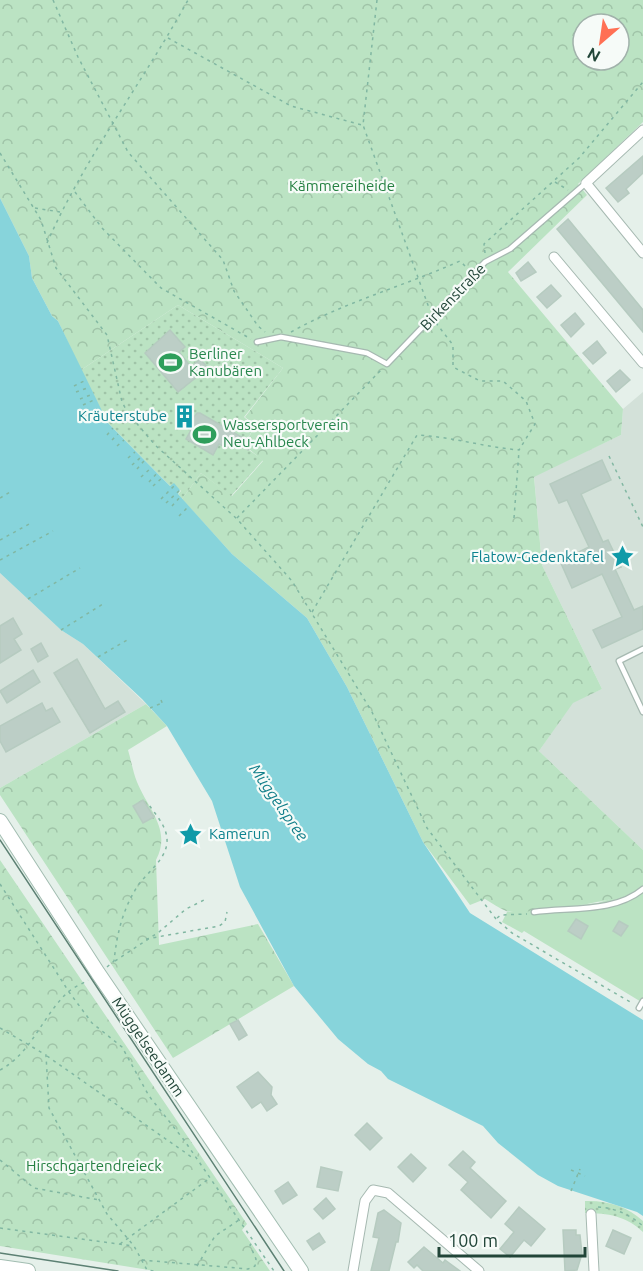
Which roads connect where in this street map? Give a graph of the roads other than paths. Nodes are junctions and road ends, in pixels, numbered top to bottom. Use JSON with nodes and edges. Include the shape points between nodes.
{"nodes":[{"id":1,"x":643,"y":130,"type":"edge"},
{"id":2,"x":586,"y":183,"type":"junction"},
{"id":3,"x":643,"y":253,"type":"edge"},
{"id":4,"x":554,"y":257,"type":"dead end"},
{"id":5,"x":256,"y":342,"type":"road end"},
{"id":6,"x":643,"y":363,"type":"edge"},
{"id":7,"x":643,"y":649,"type":"edge"},
{"id":8,"x":643,"y":712,"type":"edge"},
{"id":9,"x":0,"y":821,"type":"edge"},
{"id":10,"x":643,"y":889,"type":"edge"},
{"id":11,"x":534,"y":912,"type":"road end"},
{"id":12,"x":643,"y":1001,"type":"edge"},
{"id":13,"x":639,"y":1008,"type":"road end"},
{"id":14,"x":591,"y":1214,"type":"road end"},
{"id":15,"x":0,"y":1267,"type":"edge"},
{"id":16,"x":28,"y":1271,"type":"edge"},
{"id":17,"x":301,"y":1271,"type":"edge"},
{"id":18,"x":353,"y":1271,"type":"edge"},
{"id":19,"x":479,"y":1271,"type":"edge"},
{"id":20,"x":594,"y":1271,"type":"edge"}],
"edges":[{"from":1,"to":2,"type":"street"},
{"from":2,"to":3,"type":"street"},
{"from":2,"to":5,"type":"lane","name":"Birkenstraße","via":[[510,249],[485,262],[387,364],[368,353],[281,337]]},
{"from":4,"to":6,"type":"street"},
{"from":7,"to":8,"type":"lane","via":[[619,661]]},
{"from":9,"to":17,"type":"main road","name":"Müggelseedamm","via":[[98,973]]},
{"from":10,"to":11,"type":"lane","via":[[635,896],[608,905]]},
{"from":12,"to":13,"type":"lane"},
{"from":14,"to":20,"type":"street"},
{"from":15,"to":16,"type":"main road"},
{"from":18,"to":19,"type":"street","via":[[365,1202],[373,1190],[388,1193]]}]}
